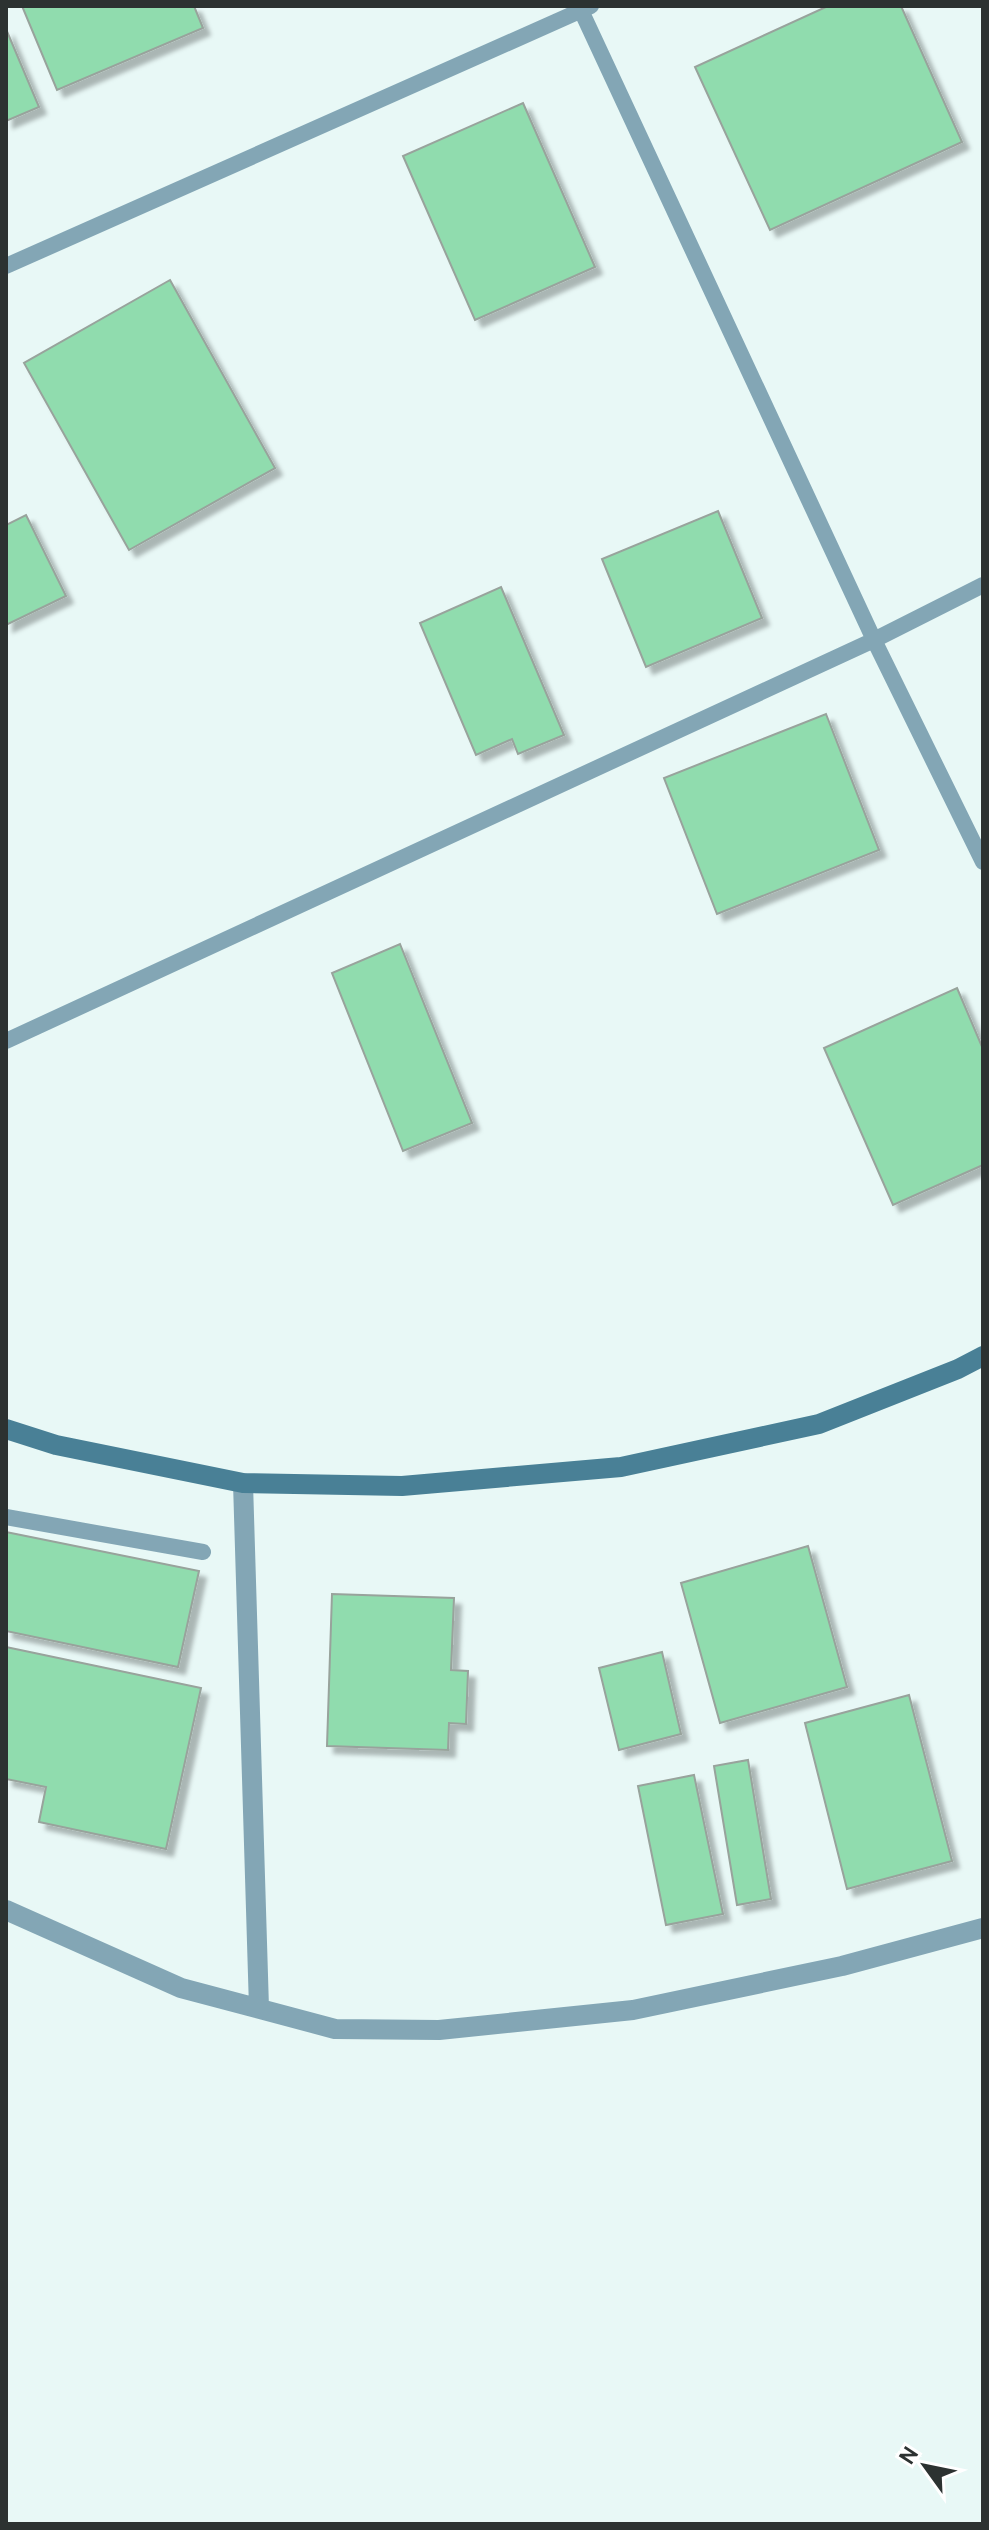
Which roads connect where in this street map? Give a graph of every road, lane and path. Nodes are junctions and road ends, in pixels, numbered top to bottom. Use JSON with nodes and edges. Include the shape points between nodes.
{"nodes":[{"id":1,"x":583,"y":7,"type":"edge"},
{"id":2,"x":6,"y":266,"type":"edge"},
{"id":3,"x":983,"y":585,"type":"edge"},
{"id":4,"x":874,"y":640,"type":"junction"},
{"id":5,"x":983,"y":862,"type":"edge"},
{"id":6,"x":6,"y":1041,"type":"edge"},
{"id":7,"x":983,"y":1356,"type":"edge"},
{"id":8,"x":6,"y":1429,"type":"edge"},
{"id":9,"x":243,"y":1483,"type":"junction"},
{"id":10,"x":6,"y":1517,"type":"edge"},
{"id":11,"x":203,"y":1552,"type":"dead end"},
{"id":12,"x":6,"y":1910,"type":"edge"},
{"id":13,"x":983,"y":1928,"type":"edge"},
{"id":14,"x":259,"y":2008,"type":"junction"}],
"edges":[{"from":1,"to":2,"type":"lane"},
{"from":1,"to":4,"type":"lane"},
{"from":3,"to":4,"type":"lane"},
{"from":4,"to":5,"type":"lane"},
{"from":4,"to":6,"type":"lane"},
{"from":7,"to":9,"type":"street","via":[[819,1424],[621,1467],[402,1486]]},
{"from":8,"to":9,"type":"street","via":[[56,1445]]},
{"from":9,"to":14,"type":"street"},
{"from":10,"to":11,"type":"lane"},
{"from":12,"to":14,"type":"street","via":[[181,1988]]},
{"from":13,"to":14,"type":"street","via":[[842,1966],[633,2010],[439,2030],[335,2029]]}]}
